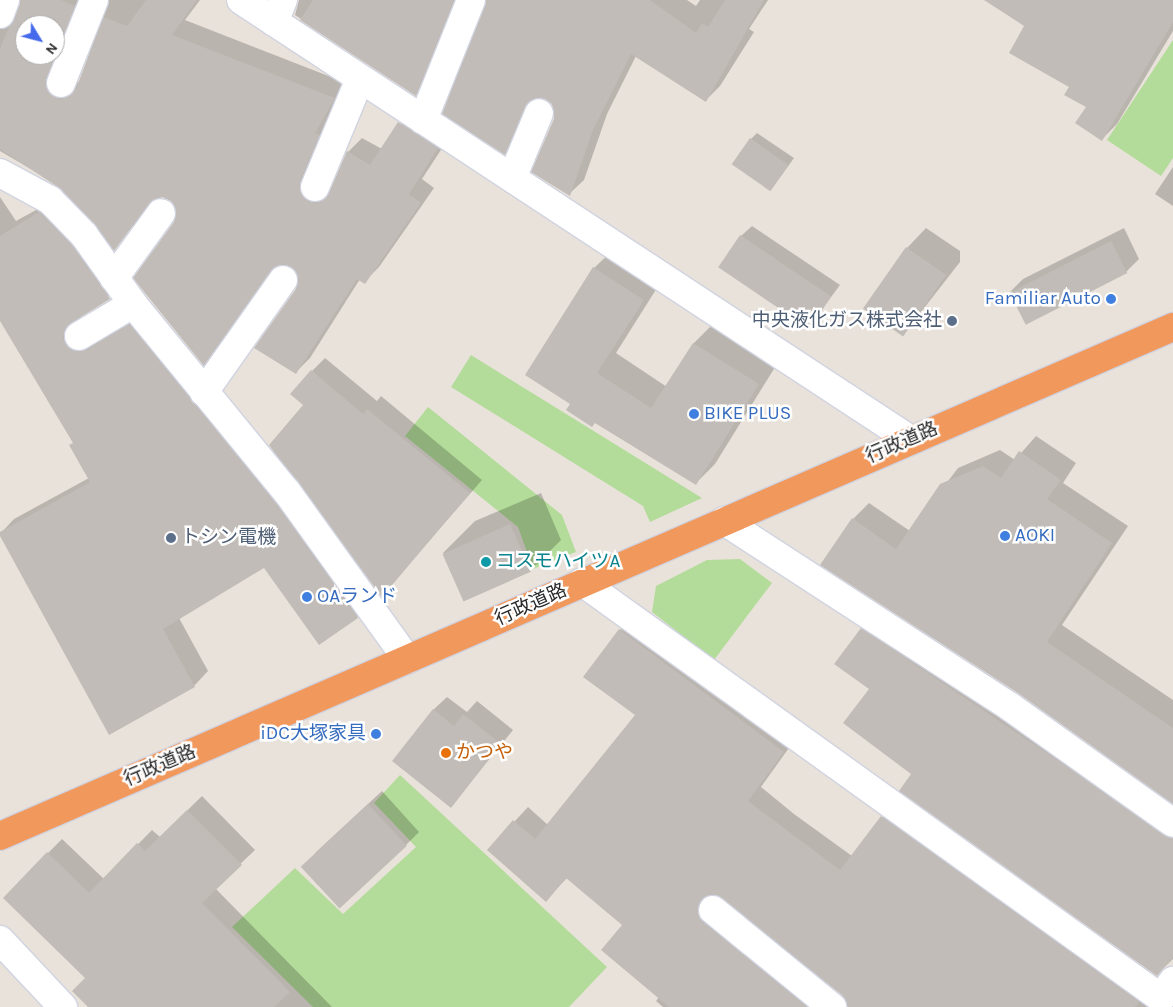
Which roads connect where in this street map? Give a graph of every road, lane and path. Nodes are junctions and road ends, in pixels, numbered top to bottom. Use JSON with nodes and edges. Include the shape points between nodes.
{"nodes":[{"id":1,"x":5,"y":0,"type":"edge"},
{"id":2,"x":94,"y":0,"type":"edge"},
{"id":3,"x":241,"y":0,"type":"edge"},
{"id":4,"x":471,"y":0,"type":"edge"},
{"id":5,"x":278,"y":11,"type":"edge"},
{"id":6,"x":0,"y":14,"type":"edge"},
{"id":7,"x":360,"y":79,"type":"junction"},
{"id":8,"x":61,"y":83,"type":"dead end"},
{"id":9,"x":539,"y":112,"type":"dead end"},
{"id":10,"x":422,"y":120,"type":"junction"},
{"id":11,"x":0,"y":173,"type":"edge"},
{"id":12,"x":512,"y":178,"type":"junction"},
{"id":13,"x":315,"y":187,"type":"dead end"},
{"id":14,"x":161,"y":213,"type":"dead end"},
{"id":15,"x":114,"y":278,"type":"junction"},
{"id":16,"x":284,"y":280,"type":"dead end"},
{"id":17,"x":134,"y":304,"type":"junction"},
{"id":18,"x":1173,"y":327,"type":"edge"},
{"id":19,"x":79,"y":336,"type":"dead end"},
{"id":20,"x":204,"y":392,"type":"junction"},
{"id":21,"x":909,"y":440,"type":"junction"},
{"id":22,"x":724,"y":520,"type":"junction"},
{"id":23,"x":582,"y":582,"type":"junction"},
{"id":24,"x":407,"y":659,"type":"junction"},
{"id":25,"x":1173,"y":824,"type":"edge"},
{"id":26,"x":0,"y":836,"type":"edge"},
{"id":27,"x":713,"y":910,"type":"dead end"},
{"id":28,"x":0,"y":940,"type":"edge"},
{"id":29,"x":1173,"y":981,"type":"edge"},
{"id":30,"x":63,"y":1007,"type":"edge"},
{"id":31,"x":832,"y":1007,"type":"edge"}],
"edges":[{"from":1,"to":6,"type":"street"},
{"from":2,"to":8,"type":"street"},
{"from":3,"to":5,"type":"street"},
{"from":4,"to":10,"type":"street"},
{"from":5,"to":7,"type":"street"},
{"from":7,"to":10,"type":"street"},
{"from":7,"to":13,"type":"street"},
{"from":9,"to":12,"type":"street"},
{"from":10,"to":12,"type":"street"},
{"from":11,"to":15,"type":"street","via":[[50,200],[84,235]]},
{"from":12,"to":21,"type":"street"},
{"from":14,"to":15,"type":"street"},
{"from":15,"to":17,"type":"street"},
{"from":16,"to":20,"type":"street"},
{"from":17,"to":19,"type":"street"},
{"from":17,"to":20,"type":"street"},
{"from":18,"to":21,"type":"highway","name":"行政道路"},
{"from":20,"to":24,"type":"street","via":[[287,492]]},
{"from":21,"to":22,"type":"highway","name":"行政道路"},
{"from":22,"to":23,"type":"highway","name":"行政道路"},
{"from":22,"to":25,"type":"street","via":[[1009,706]]},
{"from":23,"to":24,"type":"highway","name":"行政道路"},
{"from":23,"to":29,"type":"street","via":[[1161,998]]},
{"from":24,"to":26,"type":"highway","name":"行政道路"},
{"from":27,"to":31,"type":"street"},
{"from":28,"to":30,"type":"street"}]}
